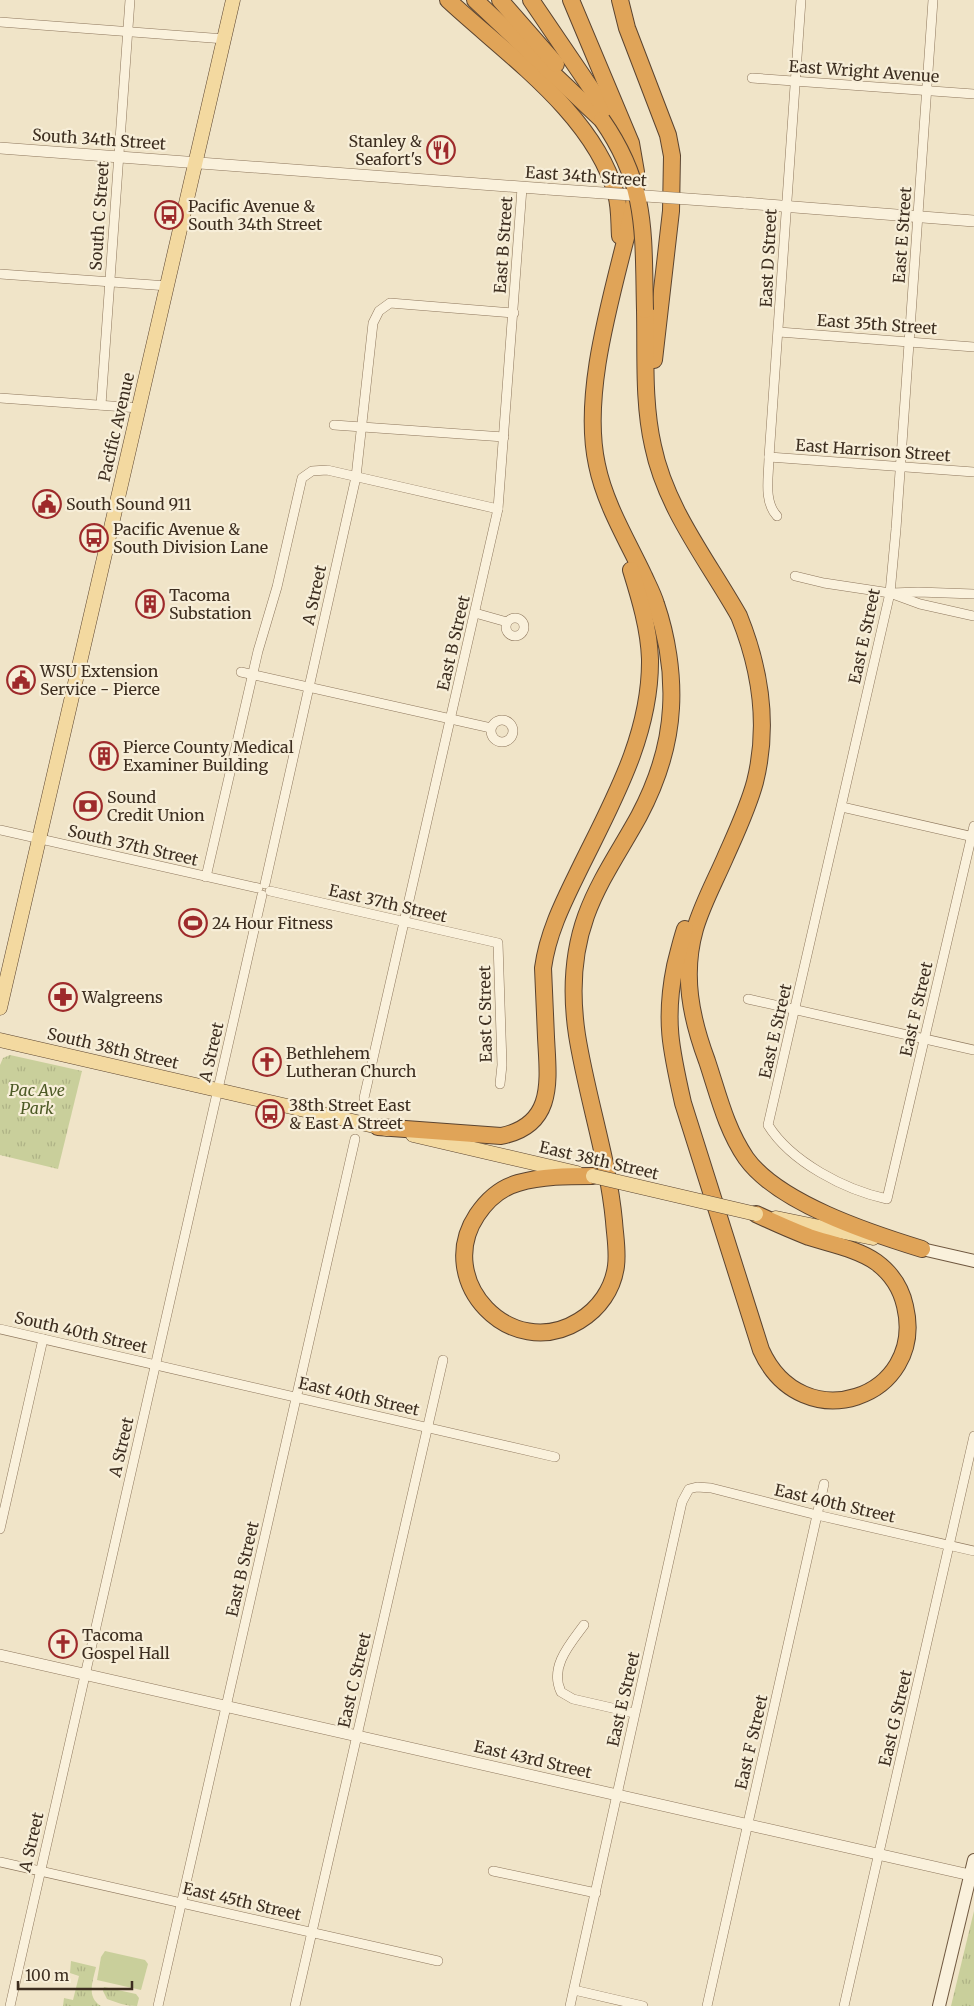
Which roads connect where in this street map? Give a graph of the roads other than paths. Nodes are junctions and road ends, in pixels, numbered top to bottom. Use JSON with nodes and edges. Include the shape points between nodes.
{"nodes":[{"id":1,"x":130,"y":0,"type":"edge"},
{"id":2,"x":234,"y":0,"type":"edge"},
{"id":3,"x":448,"y":0,"type":"edge"},
{"id":4,"x":476,"y":0,"type":"edge"},
{"id":5,"x":500,"y":0,"type":"edge"},
{"id":6,"x":532,"y":0,"type":"edge"},
{"id":7,"x":571,"y":0,"type":"edge"},
{"id":8,"x":620,"y":0,"type":"edge"},
{"id":9,"x":801,"y":0,"type":"edge"},
{"id":10,"x":933,"y":0,"type":"edge"},
{"id":11,"x":0,"y":22,"type":"edge"},
{"id":12,"x":128,"y":32,"type":"junction"},
{"id":13,"x":225,"y":39,"type":"junction"},
{"id":14,"x":752,"y":78,"type":"dead end"},
{"id":15,"x":795,"y":81,"type":"junction"},
{"id":16,"x":568,"y":84,"type":"junction"},
{"id":17,"x":928,"y":91,"type":"junction"},
{"id":18,"x":974,"y":94,"type":"edge"},
{"id":19,"x":0,"y":148,"type":"edge"},
{"id":20,"x":118,"y":157,"type":"junction"},
{"id":21,"x":196,"y":162,"type":"junction"},
{"id":22,"x":522,"y":188,"type":"junction"},
{"id":23,"x":786,"y":207,"type":"junction"},
{"id":24,"x":918,"y":217,"type":"junction"},
{"id":25,"x":974,"y":221,"type":"edge"},
{"id":26,"x":620,"y":236,"type":"junction"},
{"id":27,"x":0,"y":274,"type":"edge"},
{"id":28,"x":109,"y":282,"type":"junction"},
{"id":29,"x":168,"y":286,"type":"junction"},
{"id":30,"x":610,"y":309,"type":"junction"},
{"id":31,"x":514,"y":313,"type":"junction"},
{"id":32,"x":779,"y":332,"type":"junction"},
{"id":33,"x":909,"y":342,"type":"junction"},
{"id":34,"x":974,"y":346,"type":"edge"},
{"id":35,"x":0,"y":398,"type":"edge"},
{"id":36,"x":101,"y":405,"type":"junction"},
{"id":37,"x":139,"y":408,"type":"junction"},
{"id":38,"x":648,"y":416,"type":"junction"},
{"id":39,"x":334,"y":424,"type":"dead end"},
{"id":40,"x":361,"y":426,"type":"junction"},
{"id":41,"x":504,"y":437,"type":"junction"},
{"id":42,"x":769,"y":457,"type":"junction"},
{"id":43,"x":900,"y":466,"type":"junction"},
{"id":44,"x":974,"y":472,"type":"edge"},
{"id":45,"x":356,"y":477,"type":"junction"},
{"id":46,"x":498,"y":509,"type":"junction"},
{"id":47,"x":612,"y":509,"type":"junction"},
{"id":48,"x":777,"y":516,"type":"dead end"},
{"id":49,"x":795,"y":576,"type":"dead end"},
{"id":50,"x":890,"y":593,"type":"junction"},
{"id":51,"x":974,"y":594,"type":"edge"},
{"id":52,"x":475,"y":613,"type":"junction"},
{"id":53,"x":974,"y":616,"type":"edge"},
{"id":54,"x":508,"y":622,"type":"dead end"},
{"id":55,"x":241,"y":672,"type":"dead end"},
{"id":56,"x":253,"y":674,"type":"junction"},
{"id":57,"x":309,"y":688,"type":"junction"},
{"id":58,"x":451,"y":719,"type":"junction"},
{"id":59,"x":491,"y":728,"type":"dead end"},
{"id":60,"x":842,"y":807,"type":"junction"},
{"id":61,"x":744,"y":814,"type":"junction"},
{"id":62,"x":974,"y":826,"type":"edge"},
{"id":63,"x":0,"y":830,"type":"edge"},
{"id":64,"x":973,"y":836,"type":"edge"},
{"id":65,"x":39,"y":839,"type":"junction"},
{"id":66,"x":206,"y":877,"type":"junction"},
{"id":67,"x":264,"y":890,"type":"junction"},
{"id":68,"x":405,"y":922,"type":"junction"},
{"id":69,"x":498,"y":943,"type":"joint"},
{"id":70,"x":748,"y":999,"type":"dead end"},
{"id":71,"x":0,"y":1008,"type":"edge"},
{"id":72,"x":796,"y":1009,"type":"junction"},
{"id":73,"x":925,"y":1039,"type":"junction"},
{"id":74,"x":0,"y":1040,"type":"edge"},
{"id":75,"x":974,"y":1050,"type":"edge"},
{"id":76,"x":500,"y":1084,"type":"dead end"},
{"id":77,"x":217,"y":1091,"type":"junction"},
{"id":78,"x":364,"y":1098,"type":"dead end"},
{"id":79,"x":378,"y":1127,"type":"junction"},
{"id":80,"x":355,"y":1139,"type":"dead end"},
{"id":81,"x":593,"y":1176,"type":"junction"},
{"id":82,"x":887,"y":1199,"type":"joint"},
{"id":83,"x":756,"y":1214,"type":"junction"},
{"id":84,"x":922,"y":1249,"type":"junction"},
{"id":85,"x":974,"y":1261,"type":"edge"},
{"id":86,"x":0,"y":1329,"type":"edge"},
{"id":87,"x":43,"y":1339,"type":"junction"},
{"id":88,"x":443,"y":1360,"type":"dead end"},
{"id":89,"x":156,"y":1364,"type":"junction"},
{"id":90,"x":297,"y":1397,"type":"junction"},
{"id":91,"x":426,"y":1427,"type":"junction"},
{"id":92,"x":974,"y":1436,"type":"edge"},
{"id":93,"x":555,"y":1457,"type":"dead end"},
{"id":94,"x":824,"y":1484,"type":"dead end"},
{"id":95,"x":689,"y":1489,"type":"joint"},
{"id":96,"x":817,"y":1515,"type":"junction"},
{"id":97,"x":0,"y":1529,"type":"edge"},
{"id":98,"x":950,"y":1545,"type":"junction"},
{"id":99,"x":974,"y":1551,"type":"edge"},
{"id":100,"x":584,"y":1625,"type":"dead end"},
{"id":101,"x":0,"y":1654,"type":"edge"},
{"id":102,"x":85,"y":1674,"type":"junction"},
{"id":103,"x":226,"y":1706,"type":"junction"},
{"id":104,"x":634,"y":1713,"type":"junction"},
{"id":105,"x":356,"y":1735,"type":"junction"},
{"id":106,"x":617,"y":1795,"type":"junction"},
{"id":107,"x":748,"y":1824,"type":"junction"},
{"id":108,"x":879,"y":1854,"type":"junction"},
{"id":109,"x":974,"y":1860,"type":"edge"},
{"id":110,"x":0,"y":1862,"type":"edge"},
{"id":111,"x":40,"y":1871,"type":"junction"},
{"id":112,"x":493,"y":1871,"type":"dead end"},
{"id":113,"x":972,"y":1876,"type":"edge"},
{"id":114,"x":596,"y":1892,"type":"junction"},
{"id":115,"x":181,"y":1903,"type":"junction"},
{"id":116,"x":312,"y":1932,"type":"junction"},
{"id":117,"x":438,"y":1961,"type":"dead end"},
{"id":118,"x":574,"y":1990,"type":"junction"},
{"id":119,"x":10,"y":2006,"type":"edge"},
{"id":120,"x":158,"y":2006,"type":"edge"},
{"id":121,"x":295,"y":2006,"type":"edge"},
{"id":122,"x":570,"y":2006,"type":"edge"},
{"id":123,"x":642,"y":2006,"type":"edge"},
{"id":124,"x":706,"y":2006,"type":"edge"},
{"id":125,"x":844,"y":2006,"type":"edge"},
{"id":126,"x":939,"y":2006,"type":"edge"}],
"edges":[{"from":1,"to":12,"type":"street","name":"South C Street"},
{"from":2,"to":13,"type":"main road","name":"Pacific Avenue"},
{"from":3,"to":26,"type":"highway","via":[[545,87],[588,136],[612,181],[619,208]]},
{"from":4,"to":16,"type":"highway"},
{"from":5,"to":16,"type":"highway"},
{"from":6,"to":26,"type":"highway","via":[[600,102],[614,130],[626,169]]},
{"from":7,"to":30,"type":"highway","via":[[627,133],[635,162],[634,204]]},
{"from":8,"to":38,"type":"highway","via":[[627,28],[668,135],[672,156],[671,211]]},
{"from":9,"to":15,"type":"street","name":"East D Street"},
{"from":10,"to":17,"type":"street","name":"East E Street"},
{"from":11,"to":12,"type":"street"},
{"from":12,"to":13,"type":"street"},
{"from":12,"to":20,"type":"street","name":"South C Street"},
{"from":13,"to":21,"type":"main road","name":"Pacific Avenue"},
{"from":14,"to":15,"type":"street","name":"East Wright Avenue"},
{"from":15,"to":17,"type":"street","name":"East Wright Avenue"},
{"from":15,"to":23,"type":"street","name":"East D Street"},
{"from":16,"to":38,"type":"highway","bridge":true,"via":[[602,120],[616,142],[627,162],[640,205]]},
{"from":17,"to":18,"type":"street","name":"East Wright Avenue"},
{"from":17,"to":24,"type":"street","name":"East E Street"},
{"from":19,"to":20,"type":"street","name":"South 34th Street"},
{"from":20,"to":21,"type":"street","name":"South 34th Street"},
{"from":20,"to":28,"type":"street","name":"South C Street"},
{"from":21,"to":22,"type":"street","name":"East 34th Street"},
{"from":21,"to":29,"type":"main road","name":"Pacific Avenue"},
{"from":22,"to":23,"type":"street","name":"East 34th Street","bridge":true},
{"from":22,"to":31,"type":"street","name":"East B Street"},
{"from":23,"to":24,"type":"street","name":"East 34th Street"},
{"from":23,"to":32,"type":"street","name":"East D Street"},
{"from":24,"to":25,"type":"street","name":"East 34th Street"},
{"from":24,"to":33,"type":"street","name":"East E Street"},
{"from":26,"to":30,"type":"highway"},
{"from":27,"to":28,"type":"street"},
{"from":28,"to":29,"type":"street"},
{"from":28,"to":36,"type":"street","name":"South C Street"},
{"from":29,"to":37,"type":"main road","name":"Pacific Avenue"},
{"from":30,"to":47,"type":"highway","via":[[596,380],[592,430],[596,463]]},
{"from":31,"to":40,"type":"street","name":"A Street","via":[[396,303],[378,311],[372,334]]},
{"from":31,"to":41,"type":"street","name":"East B Street"},
{"from":32,"to":33,"type":"street","name":"East 35th Street"},
{"from":32,"to":42,"type":"street","name":"East D Street"},
{"from":33,"to":34,"type":"street","name":"East 35th Street"},
{"from":33,"to":43,"type":"street","name":"East E Street"},
{"from":35,"to":36,"type":"street"},
{"from":36,"to":37,"type":"street"},
{"from":37,"to":65,"type":"main road","name":"Pacific Avenue"},
{"from":38,"to":61,"type":"highway","via":[[653,448],[665,485],[677,512],[738,616],[756,670],[762,742]]},
{"from":39,"to":40,"type":"street"},
{"from":40,"to":41,"type":"street"},
{"from":40,"to":45,"type":"street","name":"A Street"},
{"from":41,"to":46,"type":"street","name":"East B Street"},
{"from":42,"to":43,"type":"street","name":"East Harrison Street"},
{"from":42,"to":48,"type":"street","name":"East D Street","via":[[769,500]]},
{"from":43,"to":44,"type":"street","name":"East Harrison Street"},
{"from":43,"to":50,"type":"street","name":"East E Street"},
{"from":45,"to":46,"type":"street"},
{"from":45,"to":56,"type":"street","via":[[322,470],[312,471],[302,478]]},
{"from":45,"to":57,"type":"street","name":"A Street"},
{"from":46,"to":52,"type":"street","name":"East B Street"},
{"from":47,"to":79,"type":"highway","via":[[645,622],[650,658],[649,690],[634,750],[617,793],[560,910],[545,953],[548,1083],[544,1102],[531,1121],[501,1136]]},
{"from":47,"to":81,"type":"highway","via":[[656,604],[669,659],[671,699],[663,761],[640,814],[592,901],[574,966],[578,1041],[612,1205],[617,1254],[615,1271],[603,1300],[590,1313],[562,1329],[535,1332],[500,1321],[484,1308],[469,1282],[464,1259],[468,1232],[476,1217],[488,1200],[518,1182],[559,1176]]},
{"from":49,"to":50,"type":"street"},
{"from":50,"to":51,"type":"street"},
{"from":50,"to":53,"type":"street","via":[[920,604]]},
{"from":50,"to":60,"type":"street","name":"East E Street"},
{"from":52,"to":54,"type":"street"},
{"from":52,"to":58,"type":"street","name":"East B Street"},
{"from":55,"to":56,"type":"street"},
{"from":56,"to":57,"type":"street"},
{"from":56,"to":66,"type":"street"},
{"from":57,"to":58,"type":"street"},
{"from":57,"to":67,"type":"street","name":"A Street"},
{"from":58,"to":59,"type":"street"},
{"from":58,"to":68,"type":"street","name":"East B Street"},
{"from":60,"to":64,"type":"street"},
{"from":60,"to":72,"type":"street","name":"East E Street"},
{"from":61,"to":83,"type":"highway","via":[[684,932],[669,999],[668,1024],[674,1064],[683,1103],[756,1338],[767,1364],[788,1387],[809,1398],[840,1401],[875,1388],[894,1370],[907,1337],[907,1315],[895,1282],[871,1259]]},
{"from":61,"to":84,"type":"highway","via":[[696,927],[688,974],[693,1018],[727,1123],[757,1171],[788,1195],[831,1216]]},
{"from":62,"to":64,"type":"street","name":"East F Street"},
{"from":63,"to":65,"type":"street","name":"South 37th Street"},
{"from":64,"to":73,"type":"street","name":"East F Street"},
{"from":65,"to":66,"type":"street","name":"South 37th Street"},
{"from":65,"to":71,"type":"main road","name":"Pacific Avenue"},
{"from":66,"to":67,"type":"street","name":"South 37th Street"},
{"from":67,"to":68,"type":"street","name":"East 37th Street"},
{"from":67,"to":77,"type":"street","name":"A Street"},
{"from":68,"to":69,"type":"street","name":"East 37th Street"},
{"from":68,"to":78,"type":"street","name":"East B Street"},
{"from":69,"to":76,"type":"street","name":"East C Street"},
{"from":70,"to":72,"type":"street"},
{"from":72,"to":73,"type":"street"},
{"from":72,"to":82,"type":"street","name":"East E Street","via":[[768,1125],[785,1148],[806,1164],[832,1178]]},
{"from":73,"to":75,"type":"street"},
{"from":73,"to":82,"type":"street","name":"East F Street"},
{"from":74,"to":77,"type":"main road","name":"South 38th Street"},
{"from":77,"to":79,"type":"main road","name":"East 38th Street"},
{"from":77,"to":89,"type":"street","name":"A Street"},
{"from":79,"to":81,"type":"main road","name":"East 38th Street"},
{"from":80,"to":90,"type":"street","name":"East B Street"},
{"from":81,"to":83,"type":"main road","name":"East 38th Street","bridge":true},
{"from":83,"to":84,"type":"main road","name":"East 38th Street"},
{"from":84,"to":85,"type":"main road","name":"East 38th Street"},
{"from":86,"to":87,"type":"street","name":"South 40th Street"},
{"from":87,"to":89,"type":"street","name":"South 40th Street"},
{"from":87,"to":97,"type":"street"},
{"from":88,"to":91,"type":"street","name":"East C Street"},
{"from":89,"to":90,"type":"street","name":"East 40th Street"},
{"from":89,"to":102,"type":"street","name":"A Street"},
{"from":90,"to":91,"type":"street","name":"East 40th Street"},
{"from":90,"to":103,"type":"street","name":"East B Street"},
{"from":91,"to":93,"type":"street","name":"East 40th Street"},
{"from":91,"to":105,"type":"street","name":"East C Street"},
{"from":92,"to":98,"type":"street","name":"East G Street"},
{"from":94,"to":96,"type":"street","name":"East F Street"},
{"from":95,"to":96,"type":"street","name":"East 40th Street","via":[[711,1488]]},
{"from":95,"to":104,"type":"street","name":"East E Street","via":[[682,1502]]},
{"from":96,"to":98,"type":"street","name":"East 40th Street"},
{"from":96,"to":107,"type":"street","name":"East F Street"},
{"from":98,"to":99,"type":"street","name":"East 40th Street"},
{"from":98,"to":108,"type":"street","name":"East G Street"},
{"from":100,"to":104,"type":"street","via":[[561,1658],[558,1678],[561,1692],[573,1699]]},
{"from":101,"to":102,"type":"street","name":"East 43rd Street"},
{"from":102,"to":103,"type":"street","name":"East 43rd Street"},
{"from":102,"to":111,"type":"street","name":"A Street"},
{"from":103,"to":105,"type":"street","name":"East 43rd Street"},
{"from":103,"to":115,"type":"street","name":"East B Street"},
{"from":104,"to":106,"type":"street","name":"East E Street"},
{"from":105,"to":106,"type":"street","name":"East 43rd Street"},
{"from":105,"to":116,"type":"street","name":"East C Street"},
{"from":106,"to":107,"type":"street","name":"East 43rd Street"},
{"from":106,"to":114,"type":"street","name":"East E Street"},
{"from":107,"to":108,"type":"street","name":"East 43rd Street"},
{"from":107,"to":124,"type":"street","name":"East F Street"},
{"from":108,"to":113,"type":"street","name":"East 43rd Street"},
{"from":108,"to":125,"type":"street","name":"East G Street"},
{"from":109,"to":113,"type":"main road"},
{"from":110,"to":111,"type":"street","name":"East 45th Street"},
{"from":111,"to":115,"type":"street","name":"East 45th Street"},
{"from":111,"to":119,"type":"street","name":"A Street"},
{"from":112,"to":114,"type":"street"},
{"from":113,"to":126,"type":"main road"},
{"from":114,"to":118,"type":"street","name":"East E Street"},
{"from":115,"to":116,"type":"street","name":"East 45th Street"},
{"from":115,"to":120,"type":"street","name":"East B Street"},
{"from":116,"to":117,"type":"street","name":"East 45th Street"},
{"from":116,"to":121,"type":"street","name":"East C Street"},
{"from":118,"to":122,"type":"street","name":"East E Street"},
{"from":118,"to":123,"type":"street"}]}
